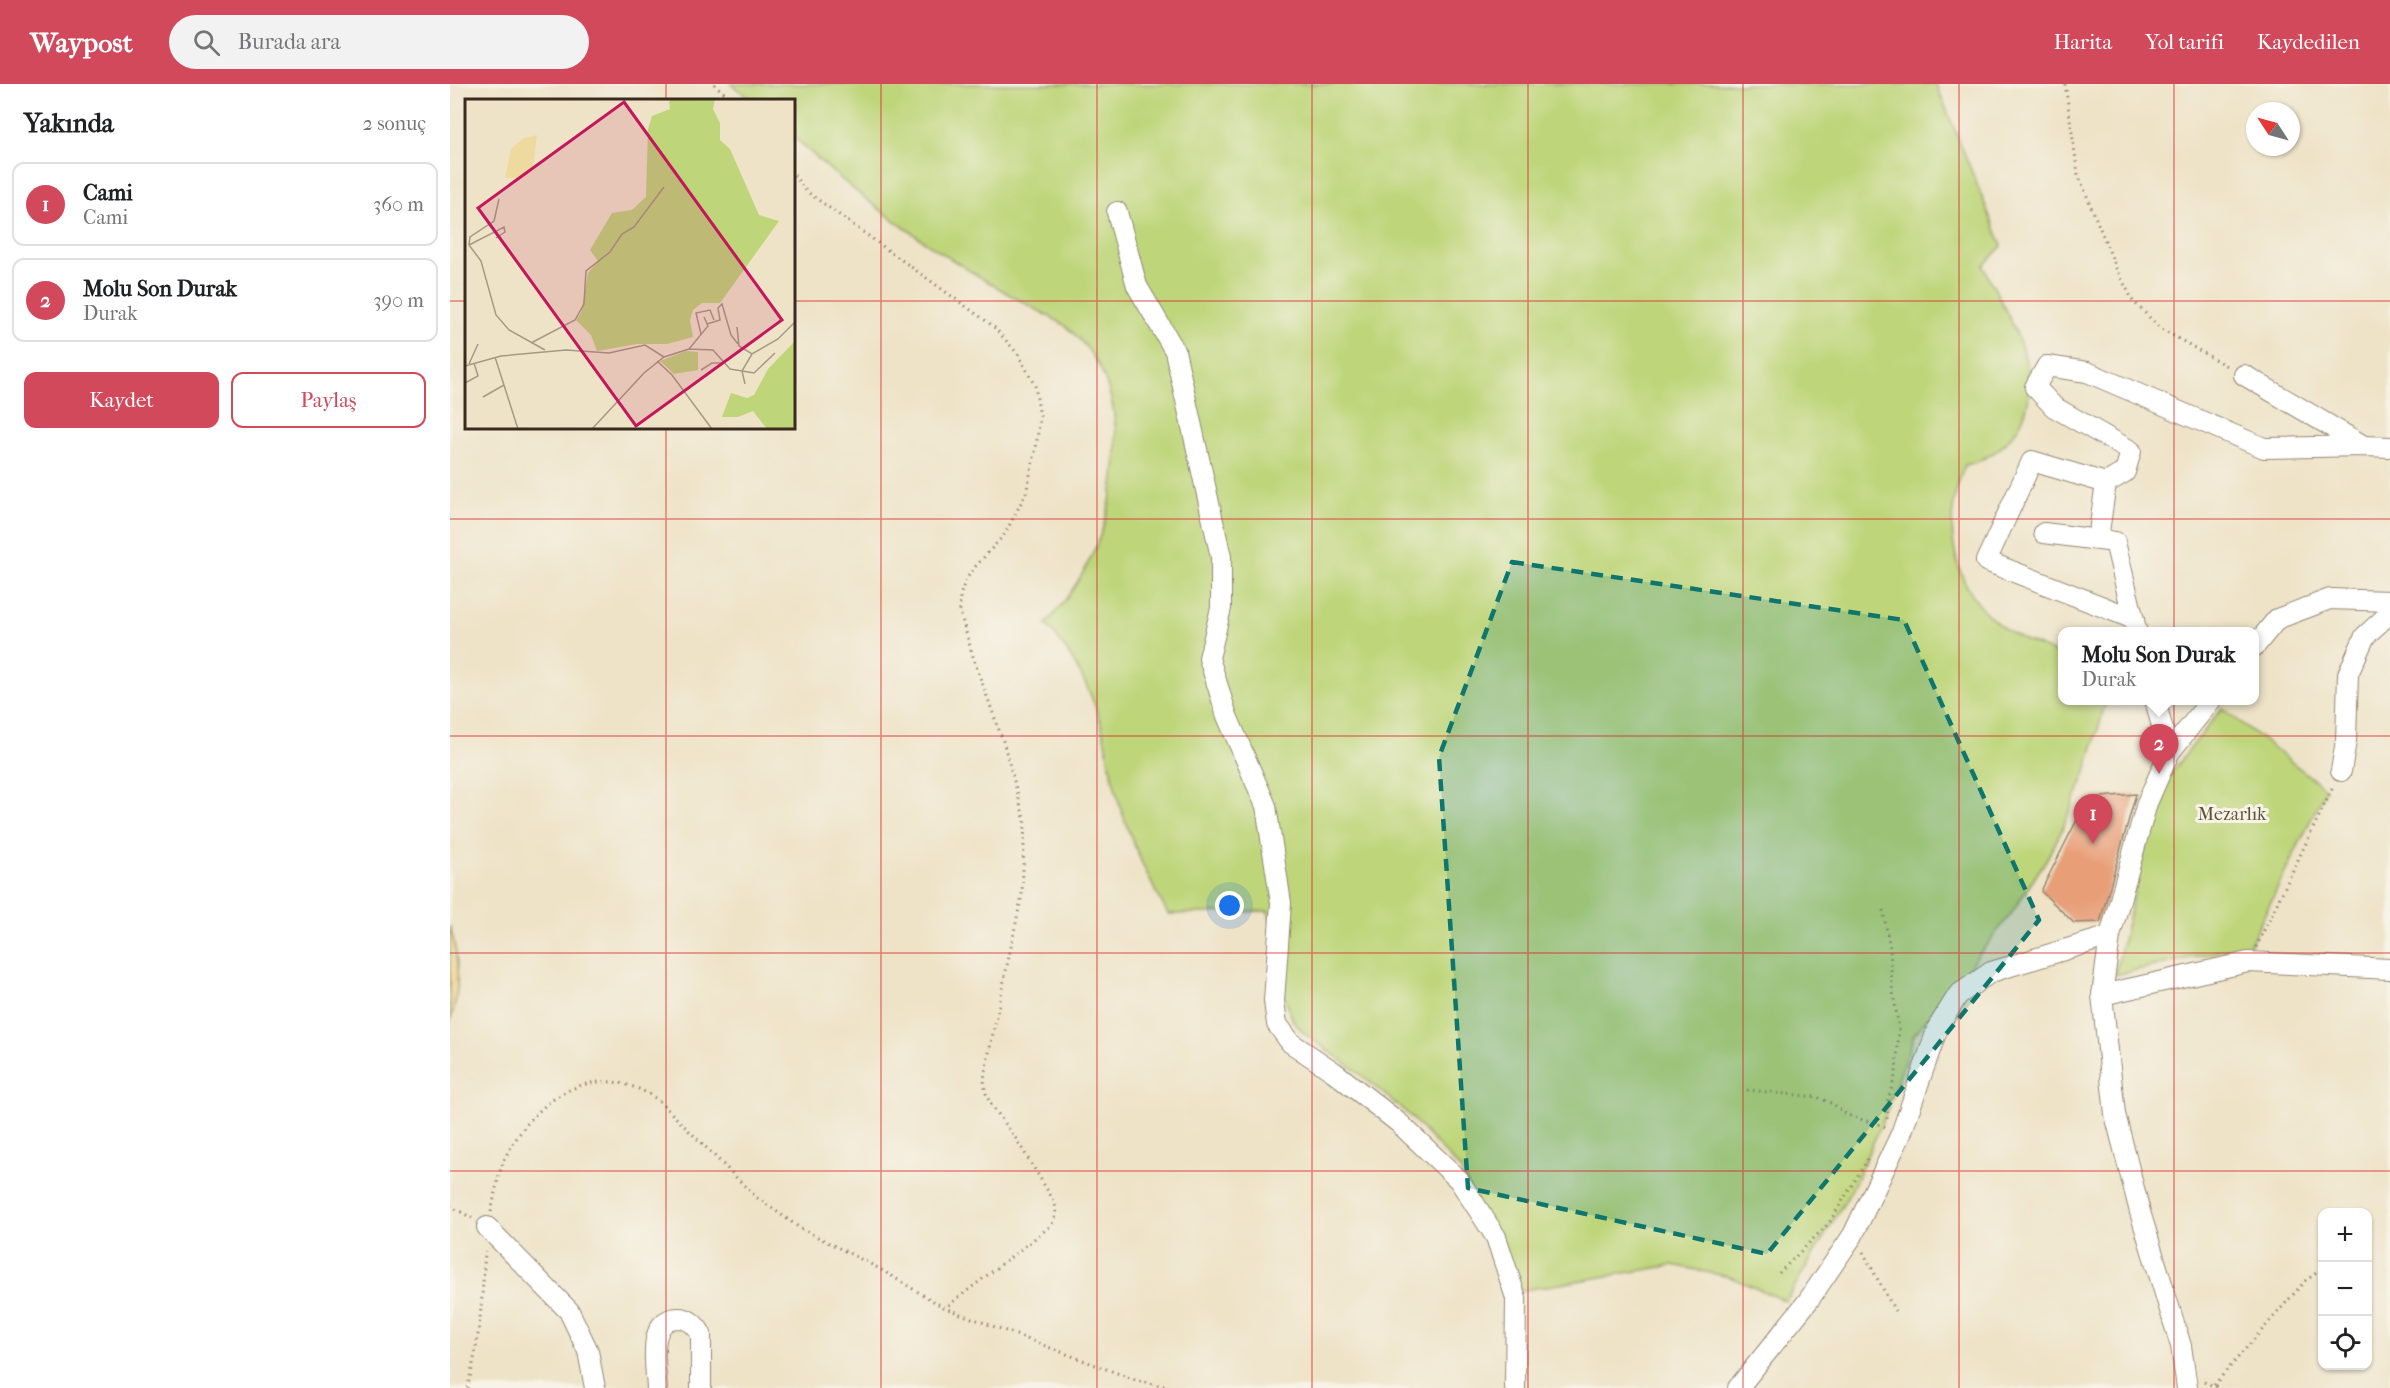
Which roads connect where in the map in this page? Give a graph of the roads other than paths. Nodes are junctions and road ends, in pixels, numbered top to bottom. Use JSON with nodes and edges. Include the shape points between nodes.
{"nodes":[{"id":1,"x":1117,"y":212,"type":"dead end"},
{"id":2,"x":2244,"y":375,"type":"road end"},
{"id":3,"x":2364,"y":446,"type":"junction"},
{"id":4,"x":2390,"y":447,"type":"edge"},
{"id":5,"x":2106,"y":483,"type":"junction"},
{"id":6,"x":2044,"y":532,"type":"dead end"},
{"id":7,"x":2098,"y":539,"type":"junction"},
{"id":8,"x":2390,"y":601,"type":"edge"},
{"id":9,"x":2390,"y":613,"type":"edge"},
{"id":10,"x":2136,"y":625,"type":"edge"},
{"id":11,"x":2259,"y":641,"type":"edge"},
{"id":12,"x":2156,"y":705,"type":"edge"},
{"id":13,"x":2207,"y":705,"type":"edge"},
{"id":14,"x":2169,"y":753,"type":"junction"},
{"id":15,"x":2341,"y":771,"type":"road end"},
{"id":16,"x":2110,"y":936,"type":"junction"},
{"id":17,"x":2390,"y":969,"type":"edge"},
{"id":18,"x":2102,"y":995,"type":"junction"},
{"id":19,"x":487,"y":1227,"type":"road end"},
{"id":20,"x":595,"y":1388,"type":"edge"},
{"id":21,"x":657,"y":1388,"type":"edge"},
{"id":22,"x":700,"y":1388,"type":"edge"},
{"id":23,"x":1515,"y":1388,"type":"edge"},
{"id":24,"x":1738,"y":1388,"type":"edge"},
{"id":25,"x":2187,"y":1388,"type":"edge"}],
"edges":[{"from":1,"to":23,"type":"street","via":[[1137,286],[1175,351],[1221,557],[1221,608],[1209,658],[1227,716],[1266,806],[1281,903],[1274,1001],[1277,1024],[1291,1043],[1399,1123],[1460,1180],[1496,1237],[1516,1298]]},
{"from":2,"to":3,"type":"street"},
{"from":3,"to":4,"type":"street"},
{"from":3,"to":5,"type":"street","via":[[2264,448],[2087,372],[2047,366],[2035,387],[2054,407],[2130,451],[2125,472]]},
{"from":5,"to":7,"type":"street"},
{"from":5,"to":10,"type":"street","via":[[2032,461],[1986,561]]},
{"from":6,"to":7,"type":"street"},
{"from":7,"to":10,"type":"street","via":[[2115,542]]},
{"from":8,"to":11,"type":"street","via":[[2330,599],[2277,619]]},
{"from":9,"to":15,"type":"street","via":[[2365,636],[2348,675]]},
{"from":12,"to":14,"type":"street"},
{"from":13,"to":14,"type":"street"},
{"from":14,"to":16,"type":"street","via":[[2146,803]]},
{"from":16,"to":18,"type":"street"},
{"from":16,"to":24,"type":"street","via":[[1992,972],[1958,995],[1938,1027],[1893,1152],[1853,1235],[1808,1301]]},
{"from":17,"to":18,"type":"street","via":[[2248,962]]},
{"from":18,"to":25,"type":"street","via":[[2115,1114],[2181,1346]]},
{"from":19,"to":20,"type":"street","via":[[569,1311],[588,1351]]},
{"from":21,"to":22,"type":"street","via":[[656,1336],[663,1324],[675,1318],[688,1320],[698,1328]]}]}
